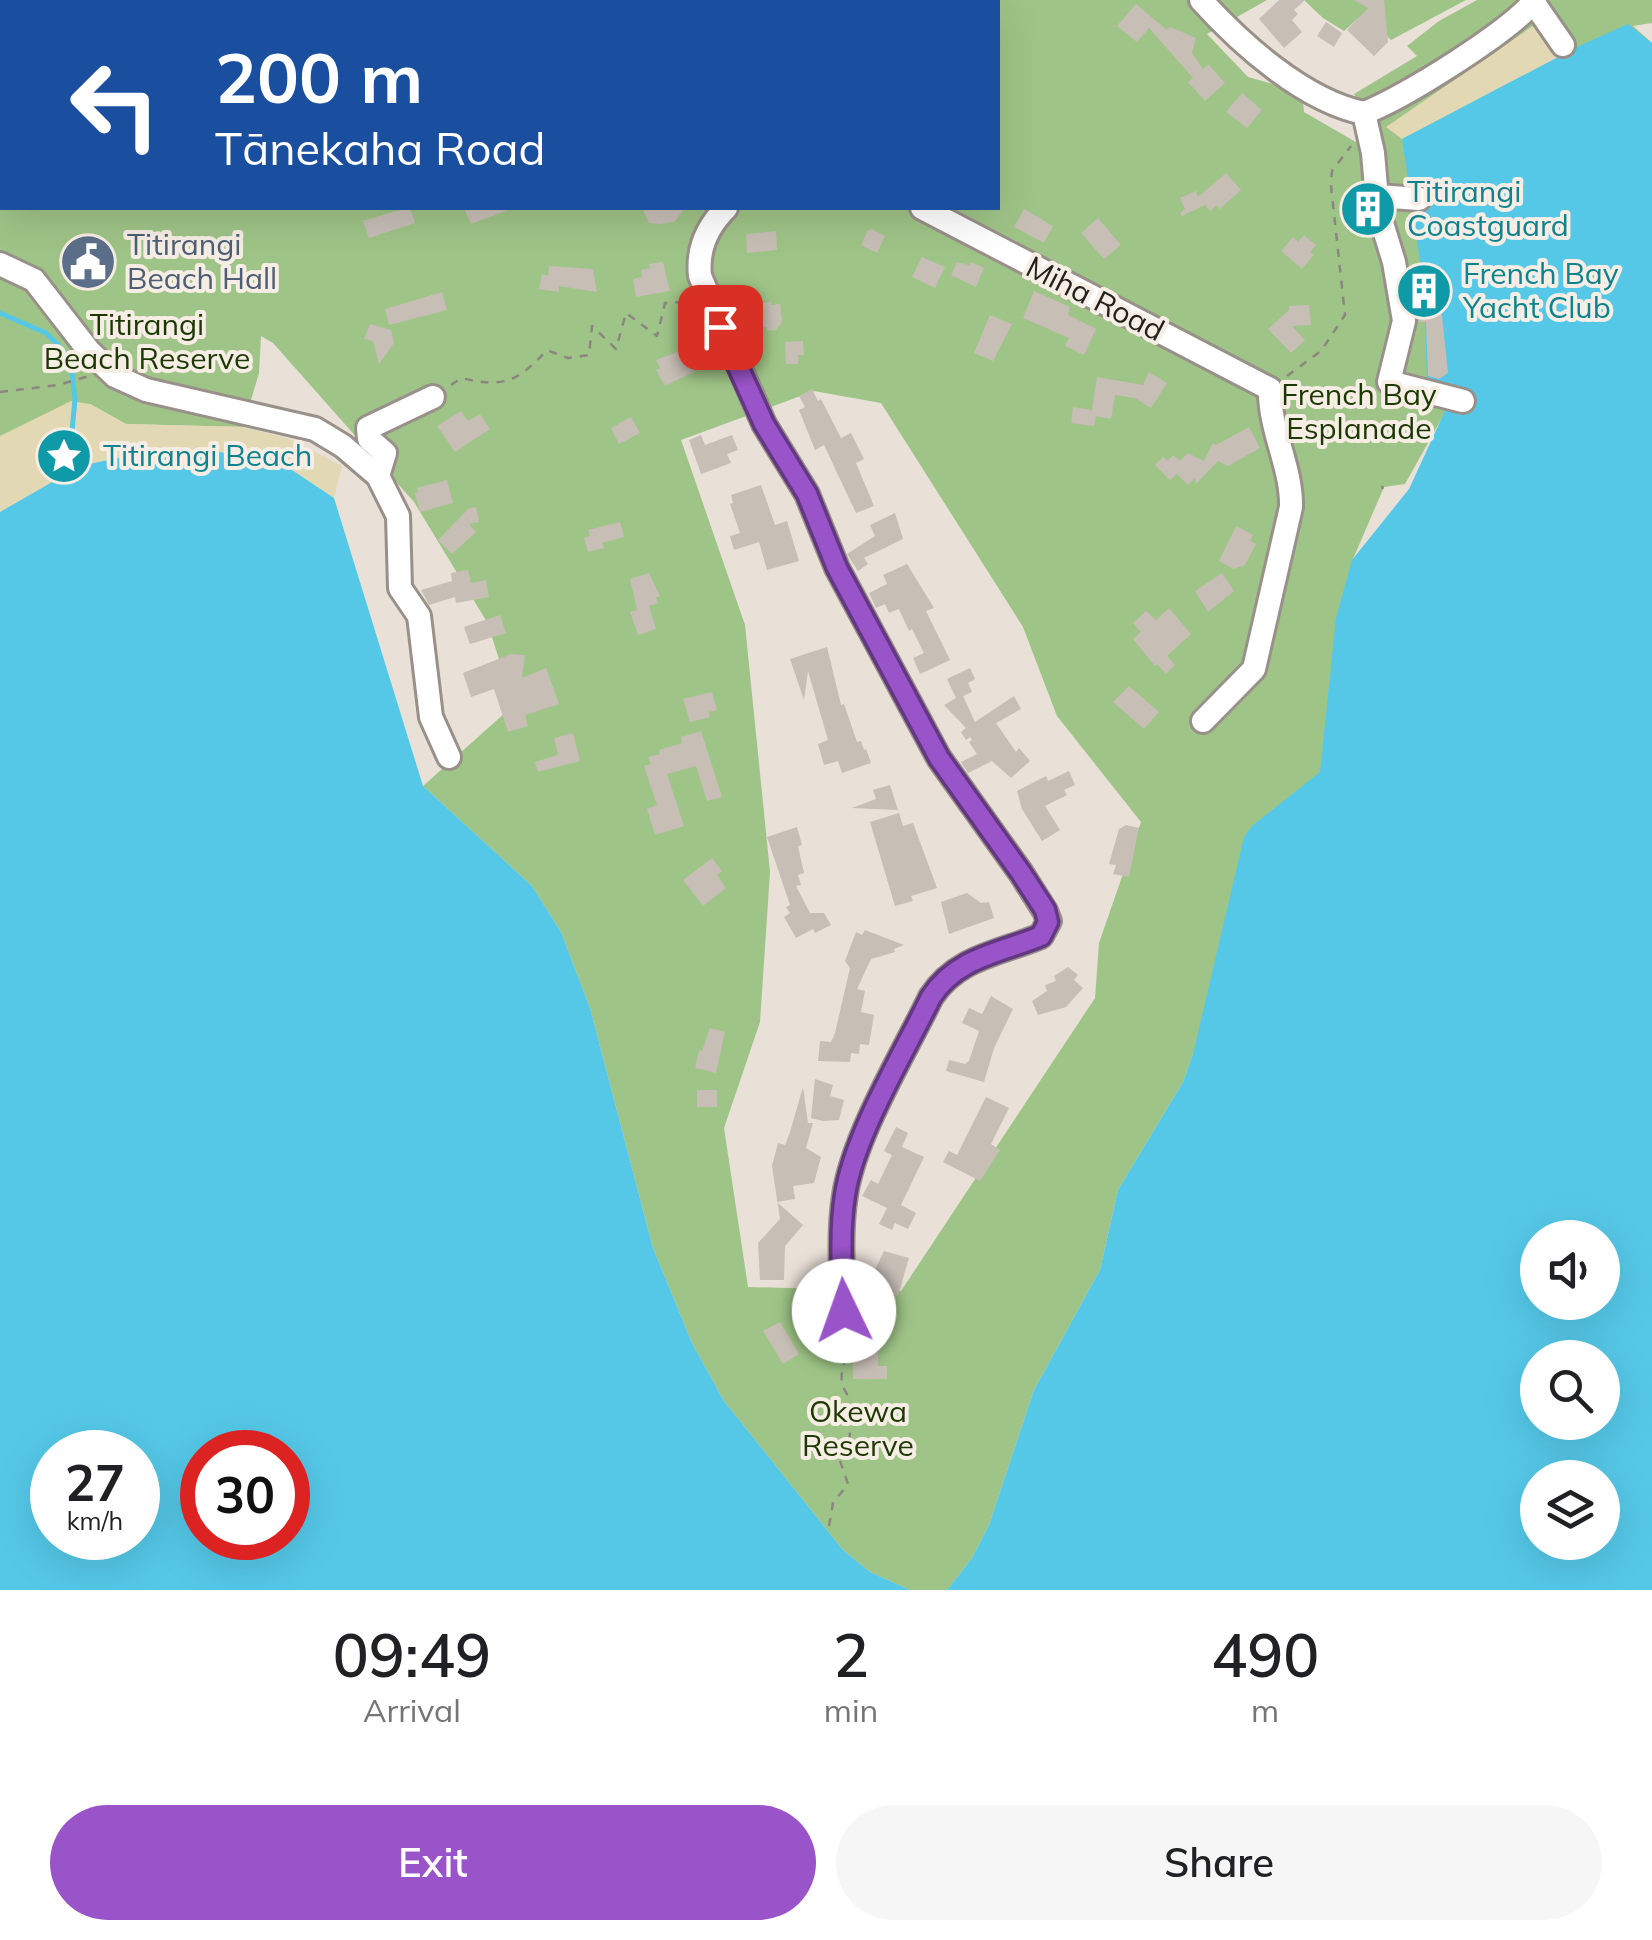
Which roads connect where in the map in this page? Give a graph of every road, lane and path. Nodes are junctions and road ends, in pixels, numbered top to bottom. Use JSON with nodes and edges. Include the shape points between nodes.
{"nodes":[{"id":1,"x":1201,"y":0,"type":"edge"},
{"id":2,"x":1534,"y":2,"type":"edge"},
{"id":3,"x":1564,"y":46,"type":"dead end"},
{"id":4,"x":1364,"y":113,"type":"junction"},
{"id":5,"x":1354,"y":142,"type":"dead end"},
{"id":6,"x":1377,"y":196,"type":"junction"},
{"id":7,"x":1419,"y":199,"type":"dead end"},
{"id":8,"x":724,"y":210,"type":"edge"},
{"id":9,"x":926,"y":210,"type":"edge"},
{"id":10,"x":0,"y":264,"type":"edge"},
{"id":11,"x":706,"y":295,"type":"junction"},
{"id":12,"x":79,"y":379,"type":"dead end"},
{"id":13,"x":1270,"y":389,"type":"junction"},
{"id":14,"x":0,"y":392,"type":"edge"},
{"id":15,"x":434,"y":398,"type":"joint"},
{"id":16,"x":1463,"y":400,"type":"dead end"},
{"id":17,"x":378,"y":476,"type":"junction"},
{"id":18,"x":1203,"y":721,"type":"dead end"},
{"id":19,"x":449,"y":757,"type":"dead end"},
{"id":20,"x":844,"y":1311,"type":"joint"},
{"id":21,"x":828,"y":1526,"type":"dead end"}],
"edges":[{"from":1,"to":4,"type":"street","via":[[1289,80]]},
{"from":2,"to":3,"type":"street"},
{"from":2,"to":4,"type":"street","via":[[1390,103]]},
{"from":4,"to":6,"type":"street"},
{"from":5,"to":13,"type":"path","via":[[1332,170],[1331,186],[1345,315],[1320,352]]},
{"from":6,"to":7,"type":"street"},
{"from":6,"to":16,"type":"street","via":[[1404,321],[1390,382]]},
{"from":8,"to":11,"type":"street","via":[[701,251]]},
{"from":9,"to":13,"type":"street","name":"Miha Road"},
{"from":10,"to":17,"type":"street","via":[[34,280],[115,376],[146,390],[315,429]]},
{"from":11,"to":15,"type":"path","via":[[666,303],[657,336],[626,313],[616,349],[592,326],[589,355],[568,358],[548,350],[524,374],[490,384],[461,378]]},
{"from":11,"to":20,"type":"street","via":[[764,424],[807,494],[837,568],[939,758],[1045,910],[1048,926],[1041,936],[970,960],[931,997],[850,1174],[841,1234]]},
{"from":12,"to":14,"type":"path"},
{"from":13,"to":18,"type":"street","via":[[1291,507],[1254,669]]},
{"from":15,"to":17,"type":"street","via":[[368,428],[384,454]]},
{"from":17,"to":19,"type":"street","via":[[398,516],[400,588],[419,616],[431,718]]},
{"from":20,"to":21,"type":"path","via":[[842,1413],[850,1432],[839,1458],[848,1484],[833,1503]]}]}
